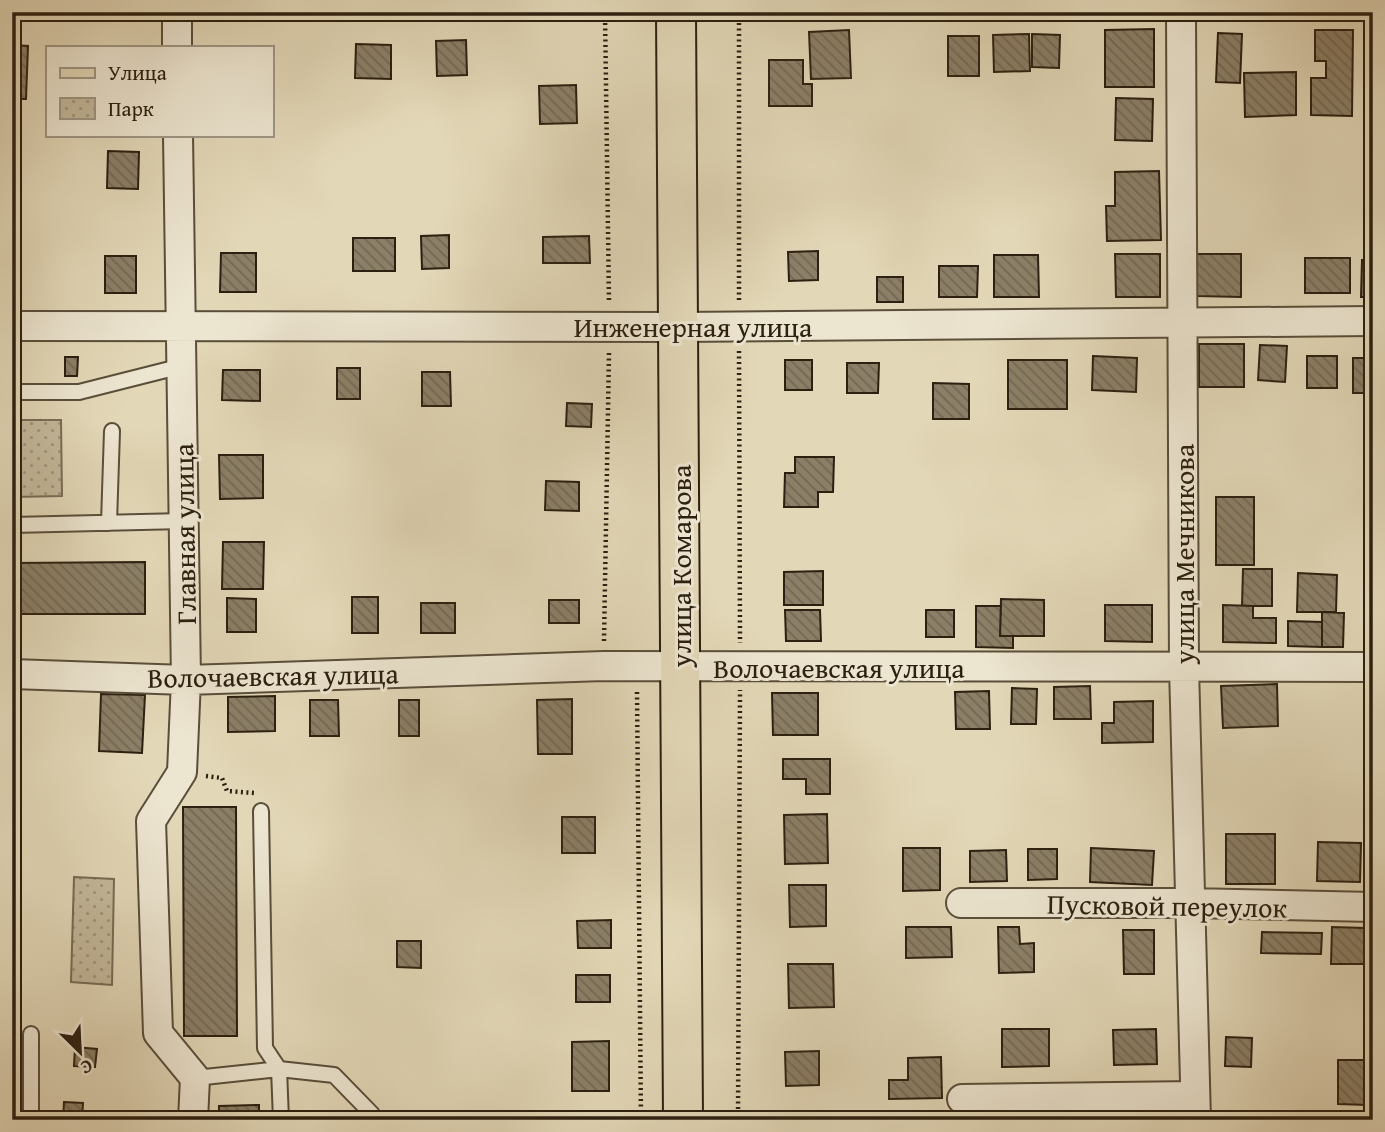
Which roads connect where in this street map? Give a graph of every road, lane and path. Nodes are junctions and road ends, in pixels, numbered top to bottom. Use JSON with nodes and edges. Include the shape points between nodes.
{"nodes":[{"id":1,"x":177,"y":12,"type":"edge"},
{"id":2,"x":676,"y":12,"type":"edge"},
{"id":3,"x":738,"y":12,"type":"edge"},
{"id":4,"x":1181,"y":12,"type":"edge"},
{"id":5,"x":177,"y":46,"type":"edge"},
{"id":6,"x":178,"y":136,"type":"edge"},
{"id":7,"x":1373,"y":321,"type":"edge"},
{"id":8,"x":1182,"y":322,"type":"junction"},
{"id":9,"x":12,"y":326,"type":"edge"},
{"id":10,"x":181,"y":326,"type":"junction"},
{"id":11,"x":679,"y":327,"type":"junction"},
{"id":12,"x":739,"y":327,"type":"junction"},
{"id":13,"x":182,"y":366,"type":"junction"},
{"id":14,"x":12,"y":392,"type":"edge"},
{"id":15,"x":112,"y":431,"type":"dead end"},
{"id":16,"x":184,"y":521,"type":"junction"},
{"id":17,"x":109,"y":523,"type":"junction"},
{"id":18,"x":12,"y":525,"type":"edge"},
{"id":19,"x":680,"y":666,"type":"junction"},
{"id":20,"x":740,"y":666,"type":"junction"},
{"id":21,"x":636,"y":667,"type":"junction"},
{"id":22,"x":1184,"y":667,"type":"junction"},
{"id":23,"x":1373,"y":667,"type":"edge"},
{"id":24,"x":12,"y":674,"type":"edge"},
{"id":25,"x":186,"y":680,"type":"junction"},
{"id":26,"x":182,"y":772,"type":"junction"},
{"id":27,"x":261,"y":811,"type":"joint"},
{"id":28,"x":961,"y":903,"type":"dead end"},
{"id":29,"x":1189,"y":903,"type":"junction"},
{"id":30,"x":1373,"y":907,"type":"edge"},
{"id":31,"x":31,"y":1034,"type":"dead end"},
{"id":32,"x":279,"y":1069,"type":"junction"},
{"id":33,"x":195,"y":1078,"type":"junction"},
{"id":34,"x":962,"y":1099,"type":"dead end"},
{"id":35,"x":1195,"y":1108,"type":"edge"},
{"id":36,"x":31,"y":1120,"type":"edge"},
{"id":37,"x":194,"y":1120,"type":"edge"},
{"id":38,"x":281,"y":1120,"type":"edge"},
{"id":39,"x":372,"y":1120,"type":"edge"},
{"id":40,"x":640,"y":1120,"type":"edge"},
{"id":41,"x":683,"y":1120,"type":"edge"},
{"id":42,"x":738,"y":1120,"type":"edge"}],
"edges":[{"from":1,"to":5,"type":"street"},
{"from":2,"to":11,"type":"main road","name":"улица Комарова"},
{"from":3,"to":12,"type":"path"},
{"from":4,"to":8,"type":"street","name":"улица Мечникова"},
{"from":6,"to":10,"type":"street","name":"Главная улица"},
{"from":7,"to":8,"type":"street","name":"Инженерная улица"},
{"from":8,"to":12,"type":"street","name":"Инженерная улица"},
{"from":8,"to":22,"type":"street","name":"улица Мечникова"},
{"from":9,"to":10,"type":"street","name":"Инженерная улица"},
{"from":10,"to":11,"type":"street","name":"Инженерная улица"},
{"from":10,"to":13,"type":"street","name":"Главная улица"},
{"from":11,"to":12,"type":"street","name":"Инженерная улица"},
{"from":11,"to":19,"type":"main road","name":"улица Комарова"},
{"from":12,"to":20,"type":"path"},
{"from":13,"to":14,"type":"lane","via":[[79,392]]},
{"from":13,"to":16,"type":"street","name":"Главная улица"},
{"from":15,"to":17,"type":"lane"},
{"from":16,"to":17,"type":"lane"},
{"from":16,"to":25,"type":"street","name":"Главная улица"},
{"from":17,"to":18,"type":"lane"},
{"from":19,"to":20,"type":"street","name":"Волочаевская улица"},
{"from":19,"to":21,"type":"street","name":"Волочаевская улица"},
{"from":19,"to":41,"type":"main road","name":"улица Комарова"},
{"from":20,"to":22,"type":"street","name":"Волочаевская улица"},
{"from":20,"to":42,"type":"path"},
{"from":21,"to":25,"type":"street","name":"Волочаевская улица"},
{"from":21,"to":40,"type":"path"},
{"from":22,"to":23,"type":"street","name":"Волочаевская улица"},
{"from":22,"to":29,"type":"street","name":"улица Мечникова"},
{"from":24,"to":25,"type":"street","name":"Волочаевская улица"},
{"from":25,"to":26,"type":"street","name":"Главная улица"},
{"from":26,"to":27,"type":"path","via":[[222,778],[227,791],[258,793]]},
{"from":26,"to":33,"type":"street","name":"Главная улица","via":[[151,821],[158,1033]]},
{"from":27,"to":32,"type":"lane","via":[[265,1048]]},
{"from":28,"to":29,"type":"street","name":"Пусковой переулок"},
{"from":29,"to":30,"type":"street","name":"Пусковой переулок"},
{"from":29,"to":35,"type":"street","name":"улица Мечникова"},
{"from":31,"to":36,"type":"lane"},
{"from":32,"to":33,"type":"lane"},
{"from":32,"to":38,"type":"lane"},
{"from":32,"to":39,"type":"lane","via":[[334,1075],[372,1114]]},
{"from":33,"to":37,"type":"street"},
{"from":34,"to":35,"type":"street","name":"улица Мечникова"}]}
